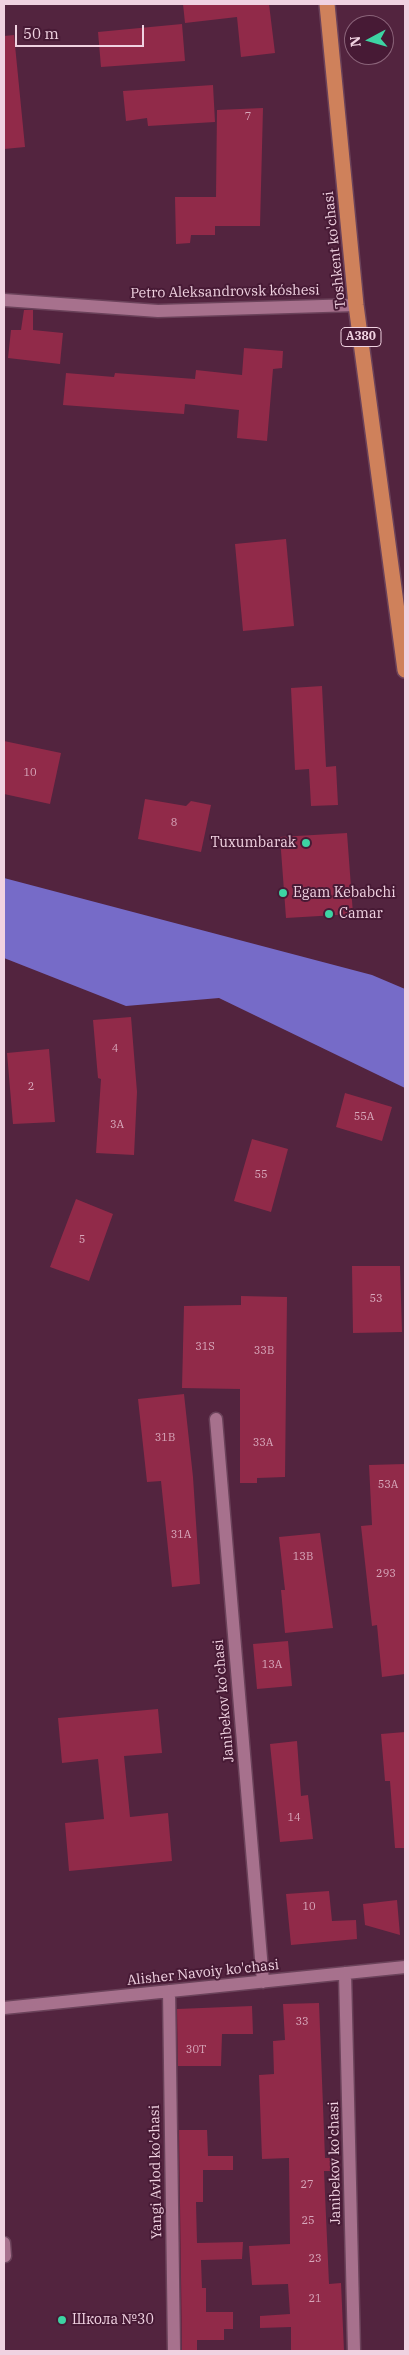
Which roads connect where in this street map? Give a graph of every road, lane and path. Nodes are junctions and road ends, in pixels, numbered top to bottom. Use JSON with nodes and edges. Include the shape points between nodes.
{"nodes":[{"id":1,"x":327,"y":4,"type":"edge"},
{"id":2,"x":5,"y":302,"type":"edge"},
{"id":3,"x":356,"y":306,"type":"junction"},
{"id":4,"x":405,"y":670,"type":"edge"},
{"id":5,"x":216,"y":1419,"type":"dead end"},
{"id":6,"x":405,"y":1967,"type":"edge"},
{"id":7,"x":345,"y":1973,"type":"junction"},
{"id":8,"x":263,"y":1982,"type":"junction"},
{"id":9,"x":169,"y":1991,"type":"junction"},
{"id":10,"x":4,"y":2008,"type":"edge"},
{"id":11,"x":174,"y":2351,"type":"edge"},
{"id":12,"x":354,"y":2351,"type":"edge"}],
"edges":[{"from":1,"to":3,"type":"highway","name":"Toshkent ko'chasi","number":"A380"},
{"from":2,"to":3,"type":"street","name":"Petro Aleksandrovsk kóshesi","via":[[158,311]]},
{"from":3,"to":4,"type":"highway","name":"Toshkent ko'chasi","number":"A380"},
{"from":5,"to":8,"type":"street","name":"Janibekov ko'chasi"},
{"from":6,"to":7,"type":"street","name":"Alisher Navoiy ko'chasi"},
{"from":7,"to":8,"type":"street","name":"Alisher Navoiy ko'chasi"},
{"from":7,"to":12,"type":"street","name":"Janibekov ko'chasi"},
{"from":8,"to":9,"type":"street","name":"Alisher Navoiy ko'chasi"},
{"from":9,"to":10,"type":"street","name":"Alisher Navoiy ko'chasi"},
{"from":9,"to":11,"type":"street","name":"Yangi Avlod ko'chasi"}]}
